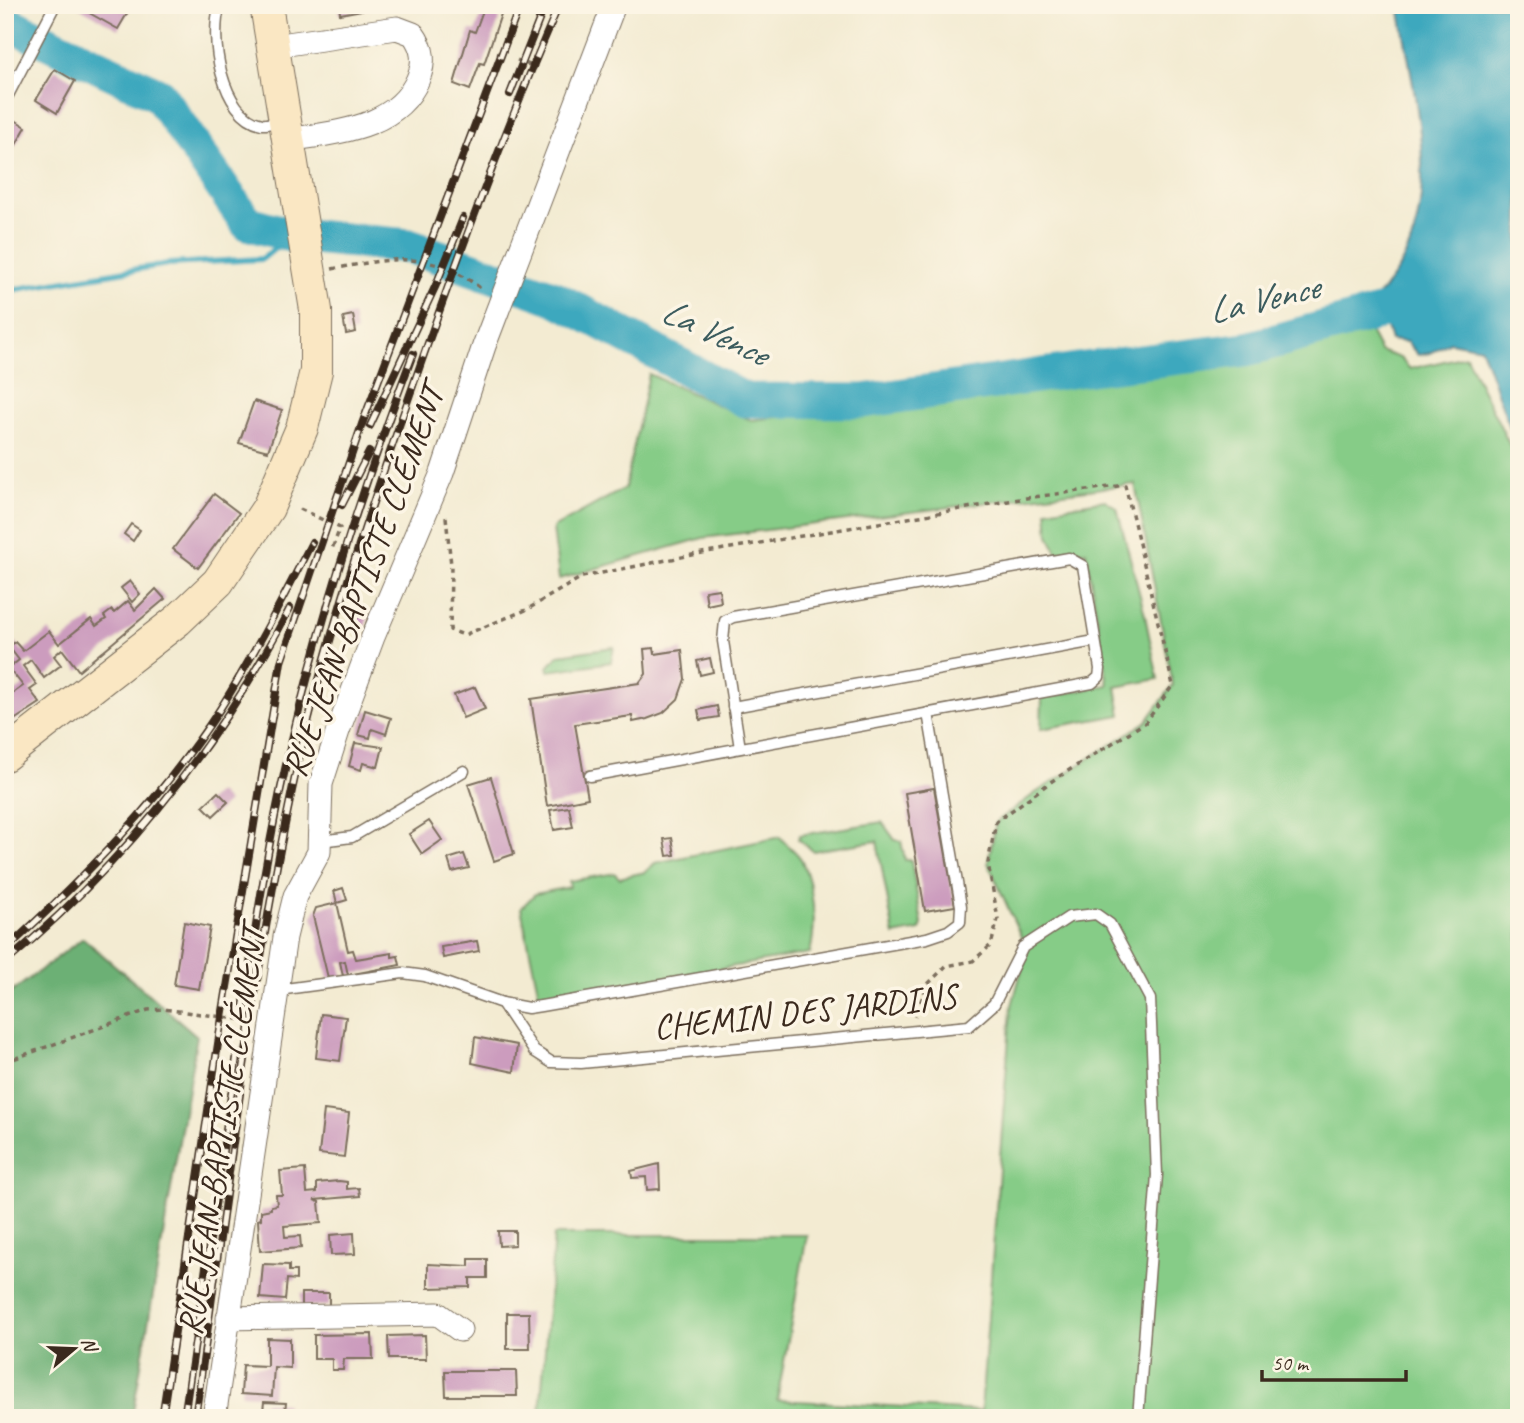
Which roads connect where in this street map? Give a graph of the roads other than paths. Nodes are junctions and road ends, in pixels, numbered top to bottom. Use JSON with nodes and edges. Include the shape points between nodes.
{"nodes":[{"id":1,"x":55,"y":5,"type":"edge"},
{"id":2,"x":219,"y":5,"type":"edge"},
{"id":3,"x":266,"y":5,"type":"edge"},
{"id":4,"x":614,"y":5,"type":"edge"},
{"id":5,"x":274,"y":46,"type":"junction"},
{"id":6,"x":5,"y":101,"type":"edge"},
{"id":7,"x":287,"y":130,"type":"junction"},
{"id":8,"x":1095,"y":641,"type":"junction"},
{"id":9,"x":733,"y":707,"type":"junction"},
{"id":10,"x":928,"y":713,"type":"junction"},
{"id":11,"x":740,"y":748,"type":"junction"},
{"id":12,"x":5,"y":755,"type":"edge"},
{"id":13,"x":464,"y":771,"type":"dead end"},
{"id":14,"x":590,"y":776,"type":"dead end"},
{"id":15,"x":320,"y":841,"type":"junction"},
{"id":16,"x":278,"y":990,"type":"junction"},
{"id":17,"x":502,"y":1003,"type":"junction"},
{"id":18,"x":228,"y":1318,"type":"junction"},
{"id":19,"x":460,"y":1330,"type":"dead end"},
{"id":20,"x":214,"y":1418,"type":"edge"},
{"id":21,"x":1138,"y":1418,"type":"edge"}],
"edges":[{"from":1,"to":6,"type":"lane"},
{"from":2,"to":7,"type":"lane","via":[[215,34],[223,79],[232,99],[247,116]]},
{"from":3,"to":5,"type":"main road"},
{"from":4,"to":15,"type":"street","name":"RUE JEAN-BAPTISTE CLÉMENT","via":[[519,255],[495,301],[442,474],[338,732],[321,784]]},
{"from":5,"to":7,"type":"main road"},
{"from":5,"to":7,"type":"street","via":[[397,28],[413,34],[424,61],[415,86],[390,114],[370,123]]},
{"from":7,"to":12,"type":"main road","via":[[317,328],[316,371],[302,428],[268,508],[231,567],[202,600]]},
{"from":8,"to":9,"type":"lane"},
{"from":8,"to":9,"type":"lane","via":[[1083,566],[1069,558],[733,617],[725,621],[723,641]]},
{"from":8,"to":10,"type":"lane","via":[[1100,669],[1092,684]]},
{"from":9,"to":11,"type":"lane"},
{"from":10,"to":11,"type":"lane"},
{"from":10,"to":17,"type":"lane","via":[[961,906],[960,922],[948,931],[541,1006]]},
{"from":11,"to":14,"type":"lane"},
{"from":13,"to":15,"type":"lane","via":[[352,837]]},
{"from":15,"to":16,"type":"street","name":"RUE JEAN-BAPTISTE CLÉMENT","via":[[290,912]]},
{"from":16,"to":17,"type":"lane","via":[[403,972],[460,985]]},
{"from":16,"to":18,"type":"street","name":"RUE JEAN-BAPTISTE CLÉMENT"},
{"from":17,"to":21,"type":"lane","name":"CHEMIN DES JARDINS","via":[[534,1051],[551,1062],[581,1063],[969,1026],[994,1004],[1023,947],[1069,917],[1096,914],[1119,934],[1150,999],[1153,1029],[1157,1175]]},
{"from":18,"to":19,"type":"street","via":[[438,1314]]},
{"from":18,"to":20,"type":"street","name":"RUE JEAN-BAPTISTE CLÉMENT"}]}
